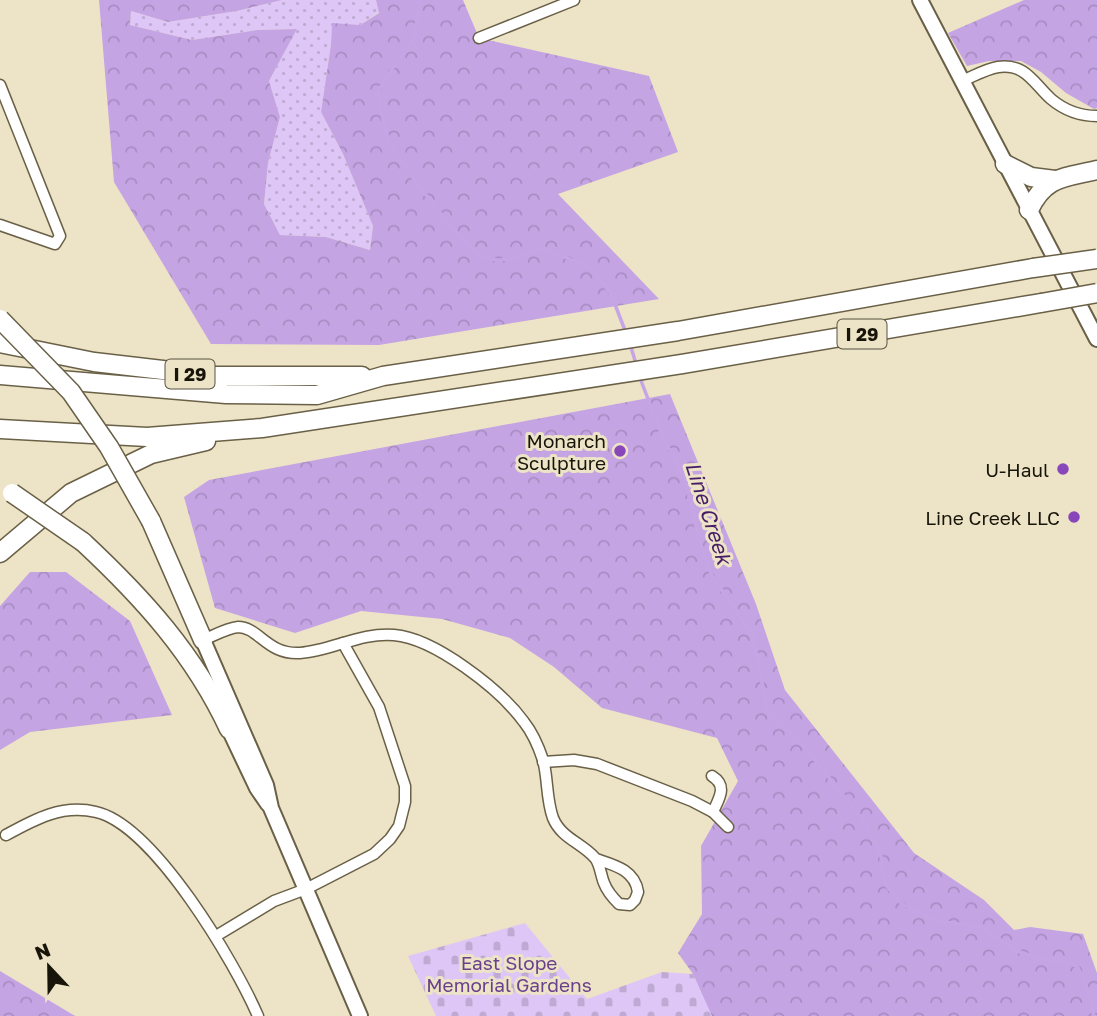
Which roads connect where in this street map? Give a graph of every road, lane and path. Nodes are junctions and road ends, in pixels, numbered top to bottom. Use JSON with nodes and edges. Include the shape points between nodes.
{"nodes":[{"id":1,"x":574,"y":0,"type":"edge"},
{"id":2,"x":920,"y":0,"type":"edge"},
{"id":3,"x":479,"y":38,"type":"dead end"},
{"id":4,"x":962,"y":81,"type":"junction"},
{"id":5,"x":0,"y":85,"type":"edge"},
{"id":6,"x":1097,"y":116,"type":"edge"},
{"id":7,"x":1005,"y":164,"type":"junction"},
{"id":8,"x":1097,"y":170,"type":"edge"},
{"id":9,"x":1055,"y":180,"type":"junction"},
{"id":10,"x":1029,"y":210,"type":"junction"},
{"id":11,"x":0,"y":225,"type":"edge"},
{"id":12,"x":1097,"y":259,"type":"edge"},
{"id":13,"x":1097,"y":293,"type":"edge"},
{"id":14,"x":0,"y":319,"type":"edge"},
{"id":15,"x":1097,"y":339,"type":"edge"},
{"id":16,"x":0,"y":343,"type":"edge"},
{"id":17,"x":0,"y":375,"type":"edge"},
{"id":18,"x":383,"y":376,"type":"junction"},
{"id":19,"x":262,"y":428,"type":"junction"},
{"id":20,"x":0,"y":429,"type":"edge"},
{"id":21,"x":6,"y":490,"type":"edge"},
{"id":22,"x":0,"y":553,"type":"edge"},
{"id":23,"x":203,"y":639,"type":"junction"},
{"id":24,"x":344,"y":643,"type":"junction"},
{"id":25,"x":229,"y":729,"type":"joint"},
{"id":26,"x":544,"y":762,"type":"junction"},
{"id":27,"x":712,"y":776,"type":"dead end"},
{"id":28,"x":271,"y":808,"type":"junction"},
{"id":29,"x":713,"y":812,"type":"junction"},
{"id":30,"x":728,"y":827,"type":"dead end"},
{"id":31,"x":6,"y":835,"type":"dead end"},
{"id":32,"x":596,"y":859,"type":"junction"},
{"id":33,"x":306,"y":889,"type":"junction"},
{"id":34,"x":216,"y":936,"type":"junction"},
{"id":35,"x":258,"y":1016,"type":"edge"},
{"id":36,"x":360,"y":1016,"type":"edge"}],
"edges":[{"from":1,"to":3,"type":"street"},
{"from":2,"to":4,"type":"main road"},
{"from":4,"to":6,"type":"street","via":[[995,67],[1018,69],[1060,105]]},
{"from":4,"to":7,"type":"main road"},
{"from":5,"to":11,"type":"street","via":[[60,236],[55,244]]},
{"from":7,"to":9,"type":"highway","via":[[1031,177]]},
{"from":7,"to":10,"type":"main road"},
{"from":8,"to":9,"type":"highway"},
{"from":9,"to":10,"type":"highway","via":[[1036,195]]},
{"from":10,"to":15,"type":"main road"},
{"from":12,"to":18,"type":"highway","number":"I 29","bridge":true},
{"from":13,"to":19,"type":"highway","number":"I 29","bridge":true,"via":[[682,364]]},
{"from":14,"to":23,"type":"highway","bridge":true,"via":[[71,392],[109,447],[151,522]]},
{"from":16,"to":18,"type":"highway","number":"I 29","via":[[94,362],[214,376]]},
{"from":17,"to":18,"type":"highway","via":[[226,394],[317,395]]},
{"from":19,"to":20,"type":"highway","number":"I 29","via":[[147,437]]},
{"from":19,"to":22,"type":"highway","via":[[151,454],[71,493]]},
{"from":21,"to":25,"type":"highway","bridge":true,"via":[[83,542],[159,617]]},
{"from":23,"to":24,"type":"street","via":[[236,627],[289,653]]},
{"from":23,"to":28,"type":"main road","via":[[266,785]]},
{"from":24,"to":26,"type":"street","via":[[391,635],[428,644],[507,702],[525,723]]},
{"from":24,"to":33,"type":"street","via":[[379,707],[405,786],[405,802],[398,826],[374,854]]},
{"from":25,"to":28,"type":"main road"},
{"from":26,"to":29,"type":"street","via":[[597,764]]},
{"from":26,"to":32,"type":"street","via":[[545,788],[554,819],[569,839]]},
{"from":27,"to":29,"type":"street","via":[[722,789]]},
{"from":28,"to":33,"type":"main road"},
{"from":29,"to":30,"type":"street"},
{"from":31,"to":34,"type":"street","via":[[55,812],[81,810],[109,816],[140,838]]},
{"from":32,"to":32,"type":"street","via":[[607,891],[619,904],[630,905],[638,892],[632,876]]},
{"from":33,"to":34,"type":"street","via":[[265,906]]},
{"from":33,"to":36,"type":"main road"},
{"from":34,"to":35,"type":"street"}]}
